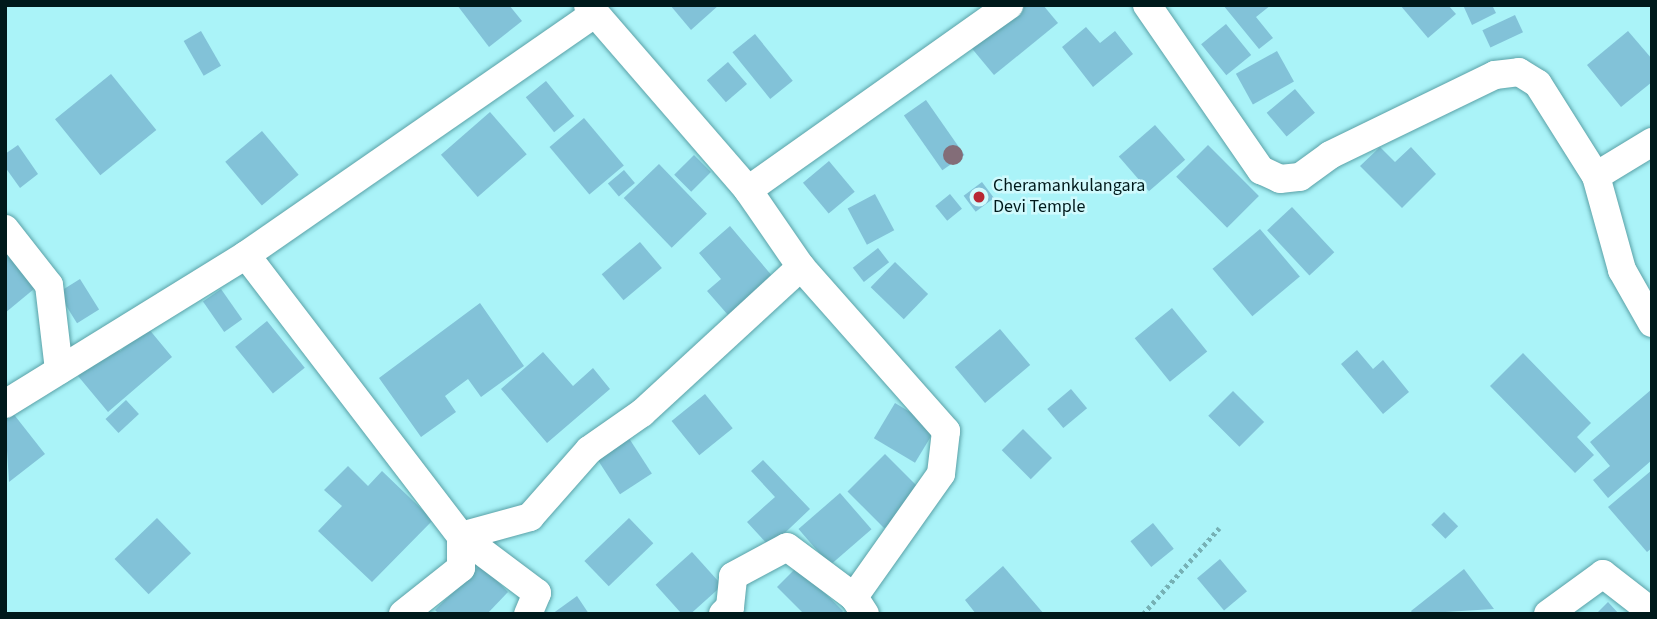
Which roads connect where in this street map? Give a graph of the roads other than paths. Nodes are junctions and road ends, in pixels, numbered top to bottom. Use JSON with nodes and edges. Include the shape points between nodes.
{"nodes":[{"id":1,"x":1009,"y":5,"type":"edge"},
{"id":2,"x":1147,"y":5,"type":"edge"},
{"id":3,"x":591,"y":9,"type":"edge"},
{"id":4,"x":1652,"y":142,"type":"edge"},
{"id":5,"x":1596,"y":176,"type":"junction"},
{"id":6,"x":748,"y":190,"type":"junction"},
{"id":7,"x":5,"y":229,"type":"edge"},
{"id":8,"x":246,"y":255,"type":"junction"},
{"id":9,"x":801,"y":267,"type":"junction"},
{"id":10,"x":1652,"y":323,"type":"edge"},
{"id":11,"x":59,"y":370,"type":"junction"},
{"id":12,"x":5,"y":404,"type":"edge"},
{"id":13,"x":461,"y":536,"type":"junction"},
{"id":14,"x":859,"y":605,"type":"edge"},
{"id":15,"x":1652,"y":611,"type":"edge"},
{"id":16,"x":403,"y":614,"type":"edge"},
{"id":17,"x":528,"y":614,"type":"edge"},
{"id":18,"x":723,"y":614,"type":"edge"},
{"id":19,"x":1548,"y":614,"type":"edge"}],
"edges":[{"from":1,"to":6,"type":"street"},
{"from":2,"to":5,"type":"street","via":[[1261,170],[1280,179],[1300,177],[1330,155],[1495,75],[1518,72],[1538,84]]},
{"from":3,"to":6,"type":"street"},
{"from":3,"to":8,"type":"street"},
{"from":4,"to":5,"type":"street"},
{"from":5,"to":10,"type":"street","via":[[1622,270]]},
{"from":6,"to":9,"type":"street"},
{"from":7,"to":11,"type":"street","via":[[49,285]]},
{"from":8,"to":11,"type":"street"},
{"from":8,"to":13,"type":"street"},
{"from":9,"to":13,"type":"street","via":[[642,413],[589,450],[530,517]]},
{"from":9,"to":14,"type":"street","via":[[946,431],[941,474]]},
{"from":11,"to":12,"type":"street"},
{"from":13,"to":16,"type":"street","via":[[461,568]]},
{"from":13,"to":17,"type":"street","via":[[537,593]]},
{"from":14,"to":18,"type":"street","via":[[787,547],[733,576],[730,607]]},
{"from":15,"to":19,"type":"street","via":[[1603,574]]}]}
